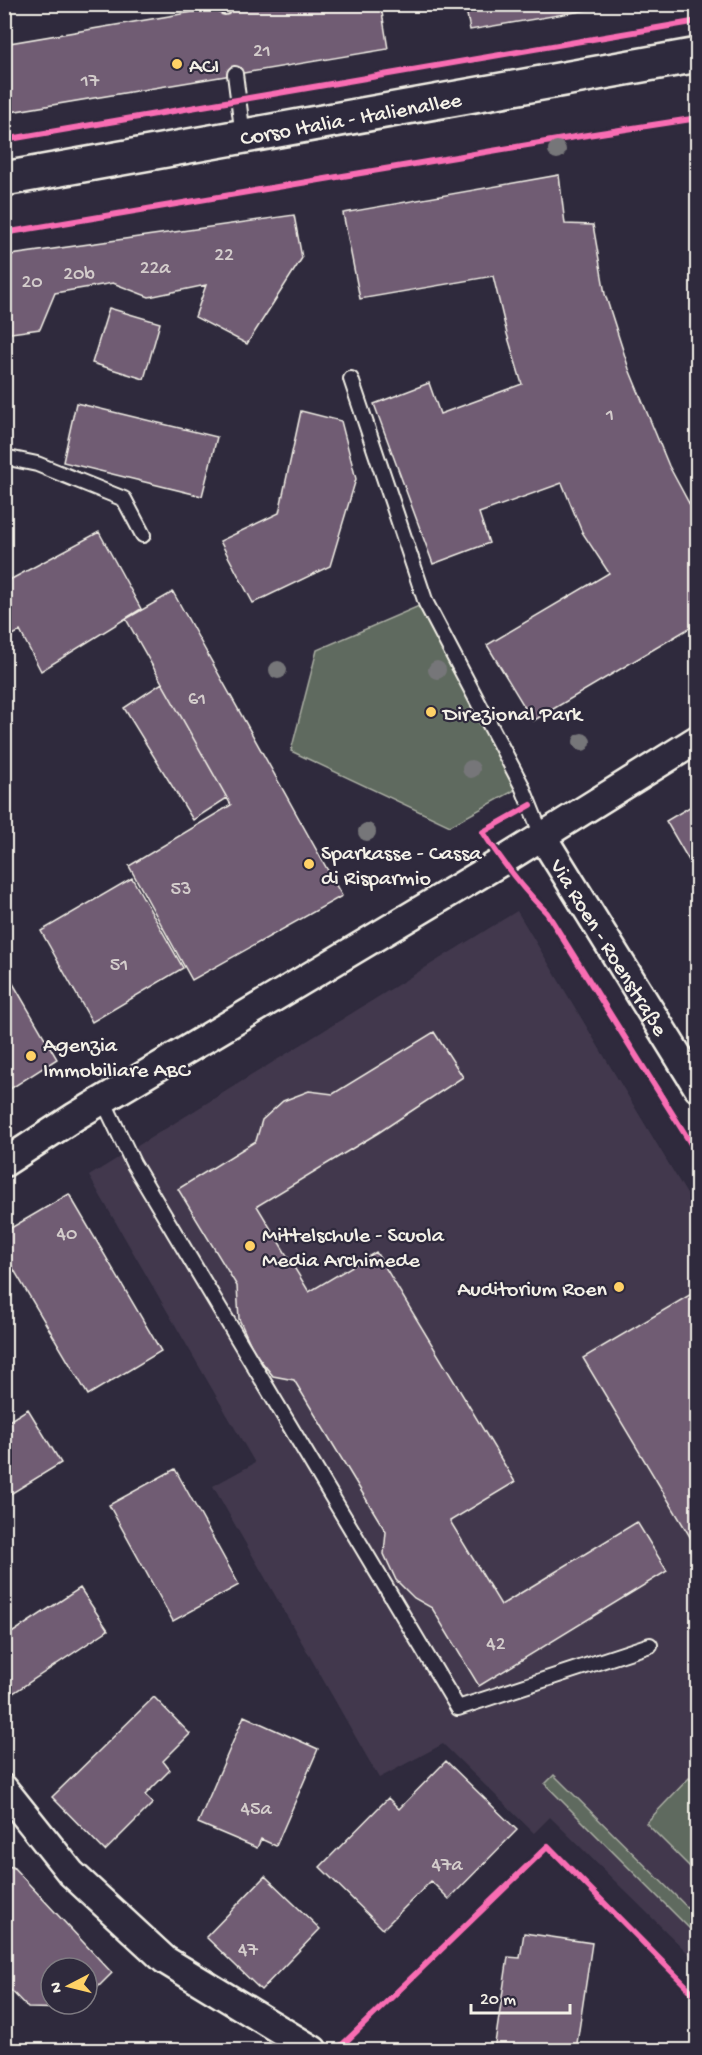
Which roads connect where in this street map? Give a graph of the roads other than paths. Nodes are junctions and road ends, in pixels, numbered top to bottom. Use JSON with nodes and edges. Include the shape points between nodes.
{"nodes":[{"id":1,"x":698,"y":55,"type":"edge"},
{"id":2,"x":235,"y":74,"type":"dead end"},
{"id":3,"x":244,"y":138,"type":"junction"},
{"id":4,"x":4,"y":179,"type":"edge"},
{"id":5,"x":351,"y":379,"type":"dead end"},
{"id":6,"x":4,"y":457,"type":"edge"},
{"id":7,"x":143,"y":535,"type":"dead end"},
{"id":8,"x":698,"y":740,"type":"edge"},
{"id":9,"x":542,"y":836,"type":"junction"},
{"id":10,"x":698,"y":1088,"type":"edge"},
{"id":11,"x":103,"y":1100,"type":"junction"},
{"id":12,"x":4,"y":1163,"type":"edge"},
{"id":13,"x":650,"y":1645,"type":"dead end"},
{"id":14,"x":4,"y":1789,"type":"edge"},
{"id":15,"x":313,"y":2050,"type":"edge"}],
"edges":[{"from":1,"to":3,"type":"main road","name":"Corso Italia - Italienallee"},
{"from":2,"to":3,"type":"lane"},
{"from":3,"to":4,"type":"main road","name":"Corso Italia - Italienallee"},
{"from":5,"to":9,"type":"lane","via":[[426,603],[522,786]]},
{"from":6,"to":7,"type":"lane","via":[[37,464],[124,500]]},
{"from":8,"to":9,"type":"street"},
{"from":9,"to":10,"type":"street","name":"Via Roen - Roenstraße"},
{"from":9,"to":11,"type":"street"},
{"from":11,"to":12,"type":"street"},
{"from":11,"to":13,"type":"lane","via":[[133,1164],[458,1708]]},
{"from":14,"to":15,"type":"street","via":[[71,1874],[165,1960]]}]}
